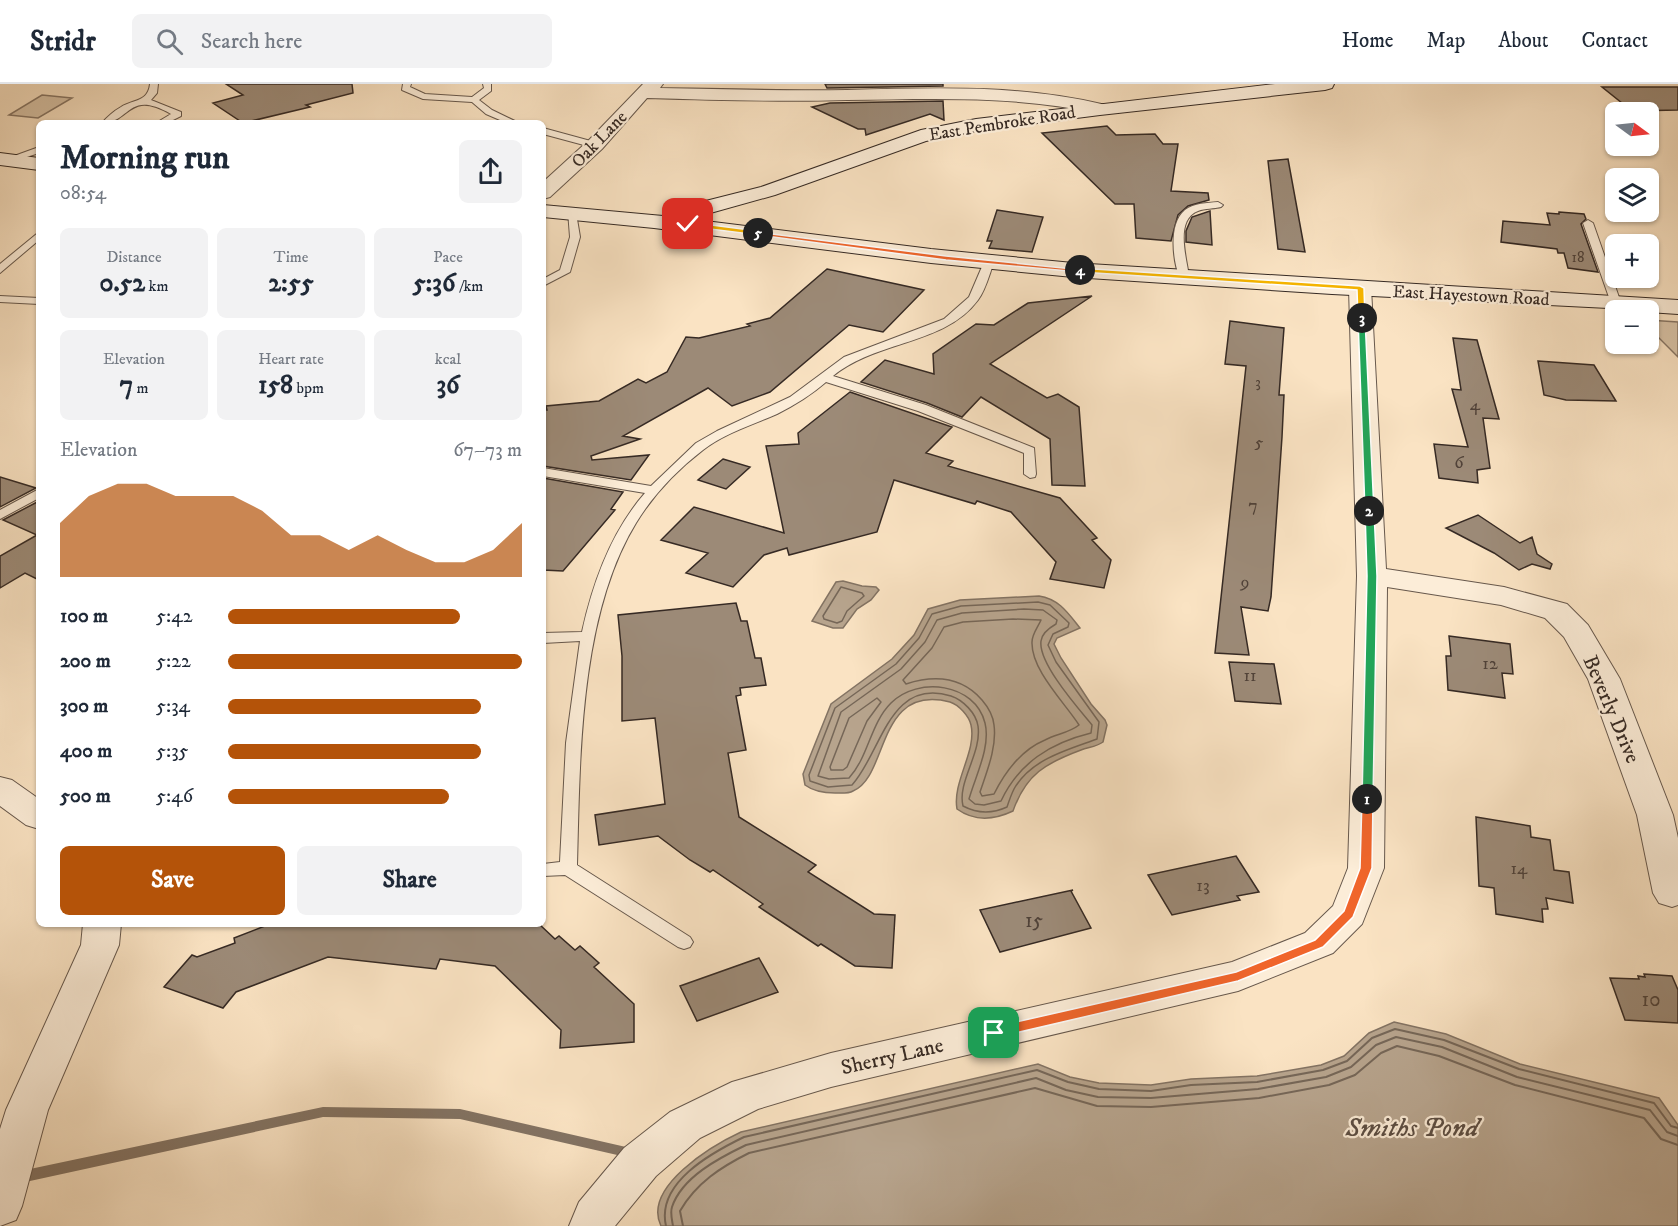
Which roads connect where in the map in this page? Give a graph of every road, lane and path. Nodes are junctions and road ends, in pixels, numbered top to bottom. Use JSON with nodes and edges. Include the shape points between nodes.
{"nodes":[{"id":1,"x":154,"y":84,"type":"edge"},
{"id":2,"x":407,"y":84,"type":"edge"},
{"id":3,"x":487,"y":84,"type":"edge"},
{"id":4,"x":1325,"y":84,"type":"edge"},
{"id":5,"x":648,"y":89,"type":"edge"},
{"id":6,"x":474,"y":100,"type":"junction"},
{"id":7,"x":146,"y":101,"type":"junction"},
{"id":8,"x":1100,"y":109,"type":"junction"},
{"id":9,"x":109,"y":120,"type":"edge"},
{"id":10,"x":166,"y":120,"type":"edge"},
{"id":11,"x":508,"y":120,"type":"edge"},
{"id":12,"x":546,"y":132,"type":"edge"},
{"id":13,"x":595,"y":145,"type":"junction"},
{"id":14,"x":36,"y":151,"type":"edge"},
{"id":15,"x":4,"y":159,"type":"edge"},
{"id":16,"x":36,"y":164,"type":"edge"},
{"id":17,"x":546,"y":191,"type":"edge"},
{"id":18,"x":1218,"y":205,"type":"dead end"},
{"id":19,"x":546,"y":211,"type":"edge"},
{"id":20,"x":571,"y":213,"type":"junction"},
{"id":21,"x":655,"y":221,"type":"junction"},
{"id":22,"x":1588,"y":223,"type":"dead end"},
{"id":23,"x":36,"y":238,"type":"edge"},
{"id":24,"x":989,"y":262,"type":"junction"},
{"id":25,"x":0,"y":270,"type":"edge"},
{"id":26,"x":1184,"y":277,"type":"junction"},
{"id":27,"x":546,"y":282,"type":"edge"},
{"id":28,"x":1360,"y":288,"type":"junction"},
{"id":29,"x":0,"y":299,"type":"edge"},
{"id":30,"x":1615,"y":300,"type":"edge"},
{"id":31,"x":36,"y":301,"type":"edge"},
{"id":32,"x":1605,"y":302,"type":"edge"},
{"id":33,"x":1659,"y":306,"type":"edge"},
{"id":34,"x":1678,"y":308,"type":"edge"},
{"id":35,"x":826,"y":378,"type":"junction"},
{"id":36,"x":546,"y":472,"type":"edge"},
{"id":37,"x":1030,"y":474,"type":"dead end"},
{"id":38,"x":652,"y":490,"type":"junction"},
{"id":39,"x":36,"y":495,"type":"edge"},
{"id":40,"x":0,"y":515,"type":"edge"},
{"id":41,"x":1372,"y":576,"type":"junction"},
{"id":42,"x":588,"y":636,"type":"junction"},
{"id":43,"x":546,"y":638,"type":"edge"},
{"id":44,"x":0,"y":789,"type":"edge"},
{"id":45,"x":36,"y":814,"type":"edge"},
{"id":46,"x":568,"y":868,"type":"junction"},
{"id":47,"x":546,"y":870,"type":"edge"},
{"id":48,"x":1672,"y":893,"type":"dead end"},
{"id":49,"x":102,"y":927,"type":"edge"},
{"id":50,"x":684,"y":942,"type":"dead end"},
{"id":51,"x":0,"y":1206,"type":"edge"},
{"id":52,"x":592,"y":1226,"type":"edge"}],
"edges":[{"from":1,"to":7,"type":"lane"},
{"from":2,"to":6,"type":"lane","via":[[405,88],[423,96]]},
{"from":3,"to":6,"type":"lane","via":[[488,89]]},
{"from":4,"to":8,"type":"street","name":"East Pembroke Road"},
{"from":5,"to":8,"type":"street","via":[[834,95],[1001,92],[1038,95]]},
{"from":5,"to":13,"type":"street","name":"Oak Lane"},
{"from":6,"to":11,"type":"lane"},
{"from":7,"to":9,"type":"lane","via":[[120,109]]},
{"from":7,"to":10,"type":"lane","via":[[162,104],[178,114]]},
{"from":8,"to":21,"type":"street","name":"East Pembroke Road","via":[[921,136],[768,191]]},
{"from":12,"to":13,"type":"lane"},
{"from":13,"to":17,"type":"street","name":"Oak Lane"},
{"from":14,"to":15,"type":"lane"},
{"from":15,"to":16,"type":"street"},
{"from":18,"to":26,"type":"lane","via":[[1186,213],[1179,227]]},
{"from":19,"to":20,"type":"street","name":"East Hayestown Road"},
{"from":20,"to":21,"type":"street","name":"East Hayestown Road"},
{"from":20,"to":27,"type":"lane","via":[[575,237],[565,272]]},
{"from":21,"to":24,"type":"street","name":"East Hayestown Road"},
{"from":22,"to":30,"type":"lane"},
{"from":23,"to":25,"type":"lane"},
{"from":24,"to":26,"type":"street","name":"East Hayestown Road"},
{"from":24,"to":35,"type":"lane","via":[[974,298],[959,315],[927,333],[854,356]]},
{"from":26,"to":28,"type":"street","name":"East Hayestown Road"},
{"from":28,"to":32,"type":"street","name":"East Hayestown Road"},
{"from":28,"to":41,"type":"street","name":"Sherry Lane"},
{"from":29,"to":31,"type":"lane"},
{"from":33,"to":34,"type":"street","name":"East Hayestown Road"},
{"from":35,"to":37,"type":"lane","via":[[922,408],[1030,451]]},
{"from":35,"to":38,"type":"lane","via":[[794,400],[702,445]]},
{"from":36,"to":38,"type":"lane"},
{"from":38,"to":42,"type":"lane","via":[[621,538]]},
{"from":39,"to":40,"type":"lane"},
{"from":41,"to":48,"type":"street","name":"Beverly Drive","via":[[1504,596],[1556,611],[1577,632],[1604,679],[1655,815]]},
{"from":41,"to":52,"type":"street","name":"Sherry Lane","via":[[1366,868],[1349,914],[1319,943],[1238,976],[831,1070],[747,1095],[685,1125],[640,1162],[595,1216]]},
{"from":42,"to":43,"type":"lane"},
{"from":42,"to":46,"type":"lane","via":[[572,770]]},
{"from":44,"to":45,"type":"street"},
{"from":46,"to":47,"type":"lane"},
{"from":46,"to":50,"type":"lane"},
{"from":49,"to":51,"type":"street","via":[[100,945],[27,1110]]}]}
